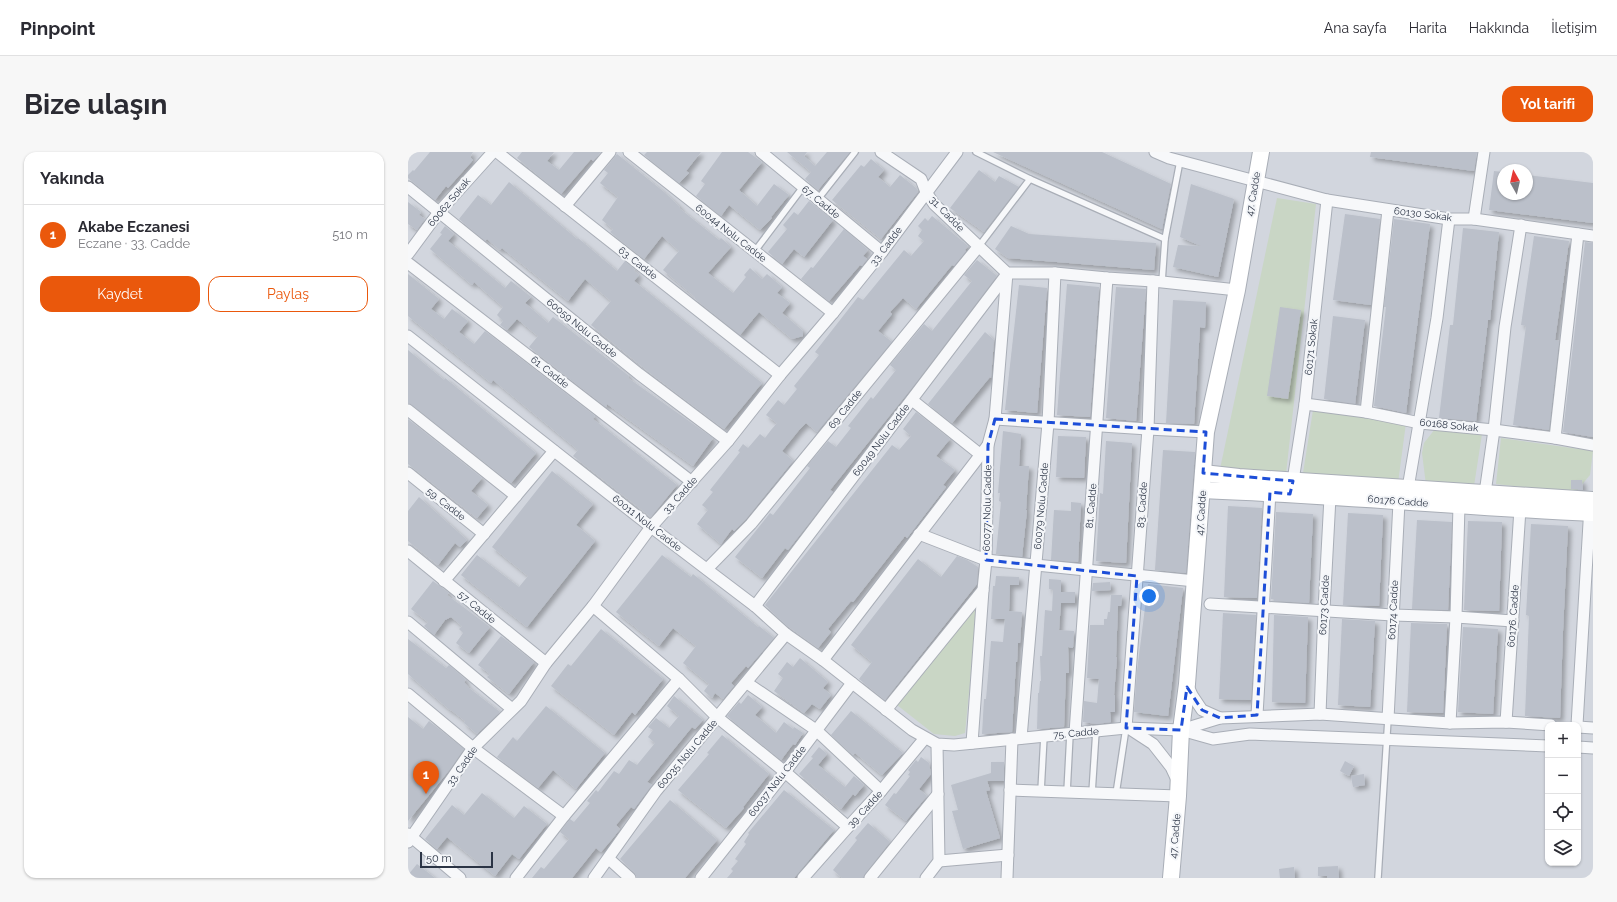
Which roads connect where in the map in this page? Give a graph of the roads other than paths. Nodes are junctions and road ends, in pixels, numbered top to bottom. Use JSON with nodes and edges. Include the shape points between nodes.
{"nodes":[{"id":1,"x":493,"y":152,"type":"edge"},
{"id":2,"x":496,"y":152,"type":"edge"},
{"id":3,"x":610,"y":152,"type":"edge"},
{"id":4,"x":631,"y":152,"type":"edge"},
{"id":5,"x":761,"y":152,"type":"edge"},
{"id":6,"x":855,"y":152,"type":"edge"},
{"id":7,"x":881,"y":152,"type":"edge"},
{"id":8,"x":957,"y":152,"type":"edge"},
{"id":9,"x":976,"y":152,"type":"edge"},
{"id":10,"x":1155,"y":152,"type":"edge"},
{"id":11,"x":1261,"y":152,"type":"edge"},
{"id":12,"x":1484,"y":152,"type":"edge"},
{"id":13,"x":1167,"y":154,"type":"edge"},
{"id":14,"x":1180,"y":161,"type":"junction"},
{"id":15,"x":1030,"y":179,"type":"junction"},
{"id":16,"x":1255,"y":180,"type":"junction"},
{"id":17,"x":408,"y":187,"type":"edge"},
{"id":18,"x":803,"y":187,"type":"junction"},
{"id":19,"x":926,"y":192,"type":"junction"},
{"id":20,"x":818,"y":199,"type":"junction"},
{"id":21,"x":1328,"y":200,"type":"junction"},
{"id":22,"x":565,"y":206,"type":"junction"},
{"id":23,"x":1388,"y":210,"type":"junction"},
{"id":24,"x":439,"y":212,"type":"junction"},
{"id":25,"x":1449,"y":219,"type":"junction"},
{"id":26,"x":1474,"y":219,"type":"junction"},
{"id":27,"x":1521,"y":225,"type":"junction"},
{"id":28,"x":1578,"y":234,"type":"junction"},
{"id":29,"x":1593,"y":236,"type":"edge"},
{"id":30,"x":1165,"y":238,"type":"junction"},
{"id":31,"x":978,"y":246,"type":"junction"},
{"id":32,"x":754,"y":251,"type":"junction"},
{"id":33,"x":882,"y":252,"type":"junction"},
{"id":34,"x":408,"y":254,"type":"edge"},
{"id":35,"x":408,"y":263,"type":"edge"},
{"id":36,"x":1007,"y":273,"type":"junction"},
{"id":37,"x":1055,"y":273,"type":"junction"},
{"id":38,"x":1107,"y":278,"type":"junction"},
{"id":39,"x":1158,"y":282,"type":"junction"},
{"id":40,"x":1237,"y":290,"type":"junction"},
{"id":41,"x":833,"y":313,"type":"junction"},
{"id":42,"x":408,"y":336,"type":"edge"},
{"id":43,"x":780,"y":376,"type":"junction"},
{"id":44,"x":912,"y":400,"type":"junction"},
{"id":45,"x":1305,"y":404,"type":"junction"},
{"id":46,"x":408,"y":410,"type":"edge"},
{"id":47,"x":1366,"y":412,"type":"junction"},
{"id":48,"x":995,"y":419,"type":"junction"},
{"id":49,"x":1048,"y":422,"type":"junction"},
{"id":50,"x":1420,"y":423,"type":"junction"},
{"id":51,"x":1097,"y":426,"type":"junction"},
{"id":52,"x":1148,"y":429,"type":"junction"},
{"id":53,"x":1494,"y":430,"type":"junction"},
{"id":54,"x":1206,"y":432,"type":"junction"},
{"id":55,"x":1555,"y":438,"type":"junction"},
{"id":56,"x":728,"y":441,"type":"junction"},
{"id":57,"x":988,"y":445,"type":"junction"},
{"id":58,"x":1593,"y":445,"type":"edge"},
{"id":59,"x":554,"y":451,"type":"junction"},
{"id":60,"x":981,"y":455,"type":"junction"},
{"id":61,"x":1203,"y":473,"type":"junction"},
{"id":62,"x":410,"y":478,"type":"edge"},
{"id":63,"x":692,"y":482,"type":"junction"},
{"id":64,"x":1292,"y":487,"type":"junction"},
{"id":65,"x":1202,"y":490,"type":"junction"},
{"id":66,"x":1270,"y":492,"type":"junction"},
{"id":67,"x":1403,"y":495,"type":"junction"},
{"id":68,"x":516,"y":496,"type":"junction"},
{"id":69,"x":1330,"y":497,"type":"junction"},
{"id":70,"x":1484,"y":500,"type":"junction"},
{"id":71,"x":1592,"y":503,"type":"edge"},
{"id":72,"x":1459,"y":505,"type":"junction"},
{"id":73,"x":1520,"y":509,"type":"junction"},
{"id":74,"x":651,"y":527,"type":"junction"},
{"id":75,"x":484,"y":534,"type":"junction"},
{"id":76,"x":919,"y":534,"type":"junction"},
{"id":77,"x":408,"y":551,"type":"edge"},
{"id":78,"x":986,"y":560,"type":"junction"},
{"id":79,"x":1036,"y":565,"type":"junction"},
{"id":80,"x":707,"y":569,"type":"junction"},
{"id":81,"x":1085,"y":570,"type":"junction"},
{"id":82,"x":1137,"y":576,"type":"junction"},
{"id":83,"x":444,"y":581,"type":"junction"},
{"id":84,"x":1195,"y":581,"type":"junction"},
{"id":85,"x":983,"y":590,"type":"junction"},
{"id":86,"x":1210,"y":604,"type":"dead end"},
{"id":87,"x":593,"y":606,"type":"junction"},
{"id":88,"x":755,"y":606,"type":"junction"},
{"id":89,"x":1263,"y":607,"type":"junction"},
{"id":90,"x":1324,"y":610,"type":"junction"},
{"id":91,"x":1393,"y":615,"type":"junction"},
{"id":92,"x":1456,"y":617,"type":"junction"},
{"id":93,"x":1513,"y":621,"type":"junction"},
{"id":94,"x":408,"y":622,"type":"edge"},
{"id":95,"x":786,"y":634,"type":"junction"},
{"id":96,"x":823,"y":660,"type":"junction"},
{"id":97,"x":546,"y":663,"type":"junction"},
{"id":98,"x":679,"y":679,"type":"junction"},
{"id":99,"x":747,"y":683,"type":"junction"},
{"id":100,"x":852,"y":683,"type":"junction"},
{"id":101,"x":1187,"y":684,"type":"junction"},
{"id":102,"x":408,"y":694,"type":"edge"},
{"id":103,"x":512,"y":709,"type":"junction"},
{"id":104,"x":886,"y":710,"type":"junction"},
{"id":105,"x":1320,"y":714,"type":"junction"},
{"id":106,"x":1256,"y":715,"type":"junction"},
{"id":107,"x":717,"y":717,"type":"junction"},
{"id":108,"x":1220,"y":718,"type":"junction"},
{"id":109,"x":1388,"y":719,"type":"junction"},
{"id":110,"x":1506,"y":722,"type":"junction"},
{"id":111,"x":1577,"y":722,"type":"edge"},
{"id":112,"x":1450,"y":723,"type":"junction"},
{"id":113,"x":1545,"y":725,"type":"edge"},
{"id":114,"x":1581,"y":726,"type":"edge"},
{"id":115,"x":1128,"y":728,"type":"junction"},
{"id":116,"x":1593,"y":728,"type":"edge"},
{"id":117,"x":816,"y":730,"type":"junction"},
{"id":118,"x":1181,"y":730,"type":"junction"},
{"id":119,"x":1096,"y":731,"type":"junction"},
{"id":120,"x":1072,"y":733,"type":"junction"},
{"id":121,"x":1044,"y":736,"type":"junction"},
{"id":122,"x":924,"y":738,"type":"junction"},
{"id":123,"x":1017,"y":739,"type":"junction"},
{"id":124,"x":1387,"y":740,"type":"junction"},
{"id":125,"x":972,"y":743,"type":"junction"},
{"id":126,"x":937,"y":744,"type":"junction"},
{"id":127,"x":1545,"y":746,"type":"edge"},
{"id":128,"x":1581,"y":747,"type":"edge"},
{"id":129,"x":473,"y":748,"type":"junction"},
{"id":130,"x":1593,"y":748,"type":"edge"},
{"id":131,"x":785,"y":772,"type":"junction"},
{"id":132,"x":1178,"y":789,"type":"junction"},
{"id":133,"x":1010,"y":790,"type":"junction"},
{"id":134,"x":1041,"y":791,"type":"junction"},
{"id":135,"x":881,"y":792,"type":"junction"},
{"id":136,"x":1067,"y":792,"type":"junction"},
{"id":137,"x":1092,"y":793,"type":"junction"},
{"id":138,"x":938,"y":794,"type":"junction"},
{"id":139,"x":1116,"y":794,"type":"junction"},
{"id":140,"x":564,"y":816,"type":"junction"},
{"id":141,"x":848,"y":827,"type":"junction"},
{"id":142,"x":409,"y":838,"type":"edge"},
{"id":143,"x":1008,"y":855,"type":"junction"},
{"id":144,"x":608,"y":859,"type":"junction"},
{"id":145,"x":939,"y":861,"type":"junction"},
{"id":146,"x":460,"y":878,"type":"edge"},
{"id":147,"x":516,"y":878,"type":"edge"},
{"id":148,"x":594,"y":878,"type":"edge"},
{"id":149,"x":630,"y":878,"type":"edge"},
{"id":150,"x":701,"y":878,"type":"edge"},
{"id":151,"x":803,"y":878,"type":"edge"},
{"id":152,"x":870,"y":878,"type":"edge"},
{"id":153,"x":926,"y":878,"type":"edge"},
{"id":154,"x":1007,"y":878,"type":"edge"},
{"id":155,"x":1171,"y":878,"type":"edge"},
{"id":156,"x":1378,"y":878,"type":"edge"}],
"edges":[{"from":1,"to":24,"type":"street","name":"60062 Sokak"},
{"from":2,"to":22,"type":"street","name":"63. Cadde"},
{"from":3,"to":22,"type":"street"},
{"from":4,"to":32,"type":"street","name":"60044 Nolu Cadde"},
{"from":5,"to":18,"type":"street","name":"67. Cadde"},
{"from":6,"to":20,"type":"lane"},
{"from":7,"to":19,"type":"street","name":"31. Cadde","via":[[921,179]]},
{"from":8,"to":19,"type":"street","name":"33. Cadde"},
{"from":9,"to":15,"type":"lane"},
{"from":10,"to":13,"type":"street","name":"60130 Sokak"},
{"from":11,"to":16,"type":"street","name":"47. Cadde"},
{"from":12,"to":26,"type":"street"},
{"from":13,"to":14,"type":"street","name":"60130 Sokak"},
{"from":14,"to":16,"type":"street","name":"60130 Sokak"},
{"from":14,"to":30,"type":"lane"},
{"from":15,"to":30,"type":"lane"},
{"from":15,"to":31,"type":"lane"},
{"from":16,"to":21,"type":"street","name":"60130 Sokak"},
{"from":16,"to":40,"type":"street","name":"47. Cadde"},
{"from":17,"to":24,"type":"street","name":"60059 Nolu Cadde"},
{"from":18,"to":20,"type":"street","name":"67. Cadde"},
{"from":18,"to":32,"type":"lane"},
{"from":19,"to":31,"type":"street","name":"31. Cadde","via":[[934,204]]},
{"from":19,"to":33,"type":"street","name":"33. Cadde"},
{"from":20,"to":33,"type":"street","name":"67. Cadde"},
{"from":21,"to":23,"type":"street","name":"60130 Sokak"},
{"from":21,"to":45,"type":"street","name":"60171 Sokak"},
{"from":22,"to":43,"type":"street","name":"63. Cadde"},
{"from":23,"to":25,"type":"street","name":"60130 Sokak"},
{"from":23,"to":47,"type":"street"},
{"from":24,"to":34,"type":"street","name":"60062 Sokak"},
{"from":24,"to":56,"type":"street","name":"60059 Nolu Cadde","via":[[639,374]]},
{"from":25,"to":26,"type":"street","name":"60130 Sokak"},
{"from":25,"to":50,"type":"street","name":"60174 Cadde","via":[[1437,318]]},
{"from":26,"to":27,"type":"street","name":"60130 Sokak"},
{"from":27,"to":28,"type":"street","name":"60130 Sokak"},
{"from":27,"to":53,"type":"street","via":[[1505,327]]},
{"from":28,"to":29,"type":"street","name":"60130 Sokak"},
{"from":28,"to":55,"type":"street"},
{"from":30,"to":39,"type":"lane"},
{"from":31,"to":36,"type":"street","name":"31. Cadde"},
{"from":31,"to":80,"type":"street","name":"69. Cadde","via":[[751,524]]},
{"from":32,"to":41,"type":"street","name":"60044 Nolu Cadde"},
{"from":33,"to":41,"type":"street","name":"33. Cadde"},
{"from":35,"to":63,"type":"street","name":"61. Cadde"},
{"from":36,"to":37,"type":"street"},
{"from":36,"to":44,"type":"street","name":"60049 Nolu Cadde"},
{"from":36,"to":48,"type":"street","name":"60077 Nolu Cadde"},
{"from":37,"to":38,"type":"street"},
{"from":37,"to":49,"type":"street","name":"60079 Nolu Cadde"},
{"from":38,"to":39,"type":"street"},
{"from":38,"to":51,"type":"street","name":"81. Cadde"},
{"from":39,"to":40,"type":"street"},
{"from":39,"to":52,"type":"street","name":"83. Cadde"},
{"from":40,"to":54,"type":"street","name":"47. Cadde"},
{"from":41,"to":43,"type":"street","name":"33. Cadde"},
{"from":42,"to":59,"type":"street","name":"60011 Nolu Cadde"},
{"from":43,"to":56,"type":"street","name":"33. Cadde"},
{"from":44,"to":60,"type":"street"},
{"from":44,"to":88,"type":"street","name":"60049 Nolu Cadde"},
{"from":45,"to":47,"type":"street","name":"60168 Sokak"},
{"from":45,"to":64,"type":"street","name":"60171 Sokak"},
{"from":46,"to":68,"type":"street"},
{"from":47,"to":50,"type":"street","name":"60168 Sokak"},
{"from":48,"to":49,"type":"street"},
{"from":48,"to":57,"type":"street","name":"60077 Nolu Cadde"},
{"from":49,"to":51,"type":"street"},
{"from":49,"to":79,"type":"street","name":"60079 Nolu Cadde"},
{"from":50,"to":53,"type":"street","name":"60168 Sokak"},
{"from":50,"to":67,"type":"street","name":"60174 Cadde"},
{"from":51,"to":52,"type":"street"},
{"from":51,"to":81,"type":"street","name":"81. Cadde"},
{"from":52,"to":54,"type":"street"},
{"from":52,"to":82,"type":"street","name":"83. Cadde"},
{"from":53,"to":55,"type":"street","name":"60168 Sokak"},
{"from":53,"to":70,"type":"street"},
{"from":54,"to":61,"type":"street","name":"47. Cadde"},
{"from":55,"to":58,"type":"street","name":"60168 Sokak"},
{"from":56,"to":63,"type":"street","name":"33. Cadde"},
{"from":57,"to":60,"type":"street"},
{"from":57,"to":78,"type":"street","name":"60077 Nolu Cadde"},
{"from":59,"to":68,"type":"street"},
{"from":59,"to":74,"type":"street","name":"60011 Nolu Cadde"},
{"from":60,"to":76,"type":"street"},
{"from":61,"to":64,"type":"street"},
{"from":61,"to":65,"type":"street","name":"47. Cadde"},
{"from":62,"to":75,"type":"street","name":"59. Cadde"},
{"from":63,"to":74,"type":"street","name":"33. Cadde"},
{"from":64,"to":66,"type":"street","name":"60176 Cadde"},
{"from":64,"to":67,"type":"street"},
{"from":64,"to":69,"type":"street","name":"60176 Cadde"},
{"from":65,"to":66,"type":"street","name":"60176 Cadde"},
{"from":65,"to":84,"type":"street","name":"47. Cadde"},
{"from":66,"to":89,"type":"street"},
{"from":67,"to":69,"type":"street","name":"60176 Cadde"},
{"from":67,"to":70,"type":"street"},
{"from":67,"to":72,"type":"street","name":"60176 Cadde"},
{"from":67,"to":91,"type":"street","name":"60174 Cadde"},
{"from":68,"to":75,"type":"street"},
{"from":69,"to":90,"type":"street","name":"60173 Cadde"},
{"from":70,"to":71,"type":"street"},
{"from":70,"to":72,"type":"street","name":"60176 Cadde"},
{"from":70,"to":73,"type":"street","name":"60176 Cadde"},
{"from":71,"to":73,"type":"street","name":"60176 Cadde"},
{"from":71,"to":111,"type":"street"},
{"from":72,"to":92,"type":"street"},
{"from":73,"to":93,"type":"street","name":"60176. Cadde"},
{"from":74,"to":80,"type":"street","name":"60011 Nolu Cadde"},
{"from":74,"to":87,"type":"street","name":"33. Cadde"},
{"from":75,"to":83,"type":"street"},
{"from":76,"to":78,"type":"street"},
{"from":76,"to":96,"type":"street"},
{"from":77,"to":83,"type":"street","name":"57. Cadde"},
{"from":78,"to":79,"type":"street"},
{"from":78,"to":85,"type":"street","name":"60077 Nolu Cadde"},
{"from":79,"to":81,"type":"street"},
{"from":79,"to":123,"type":"street","name":"60079 Nolu Cadde"},
{"from":80,"to":88,"type":"street","name":"60011 Nolu Cadde"},
{"from":81,"to":82,"type":"street"},
{"from":81,"to":120,"type":"street","name":"81. Cadde"},
{"from":82,"to":84,"type":"street"},
{"from":82,"to":115,"type":"street","name":"83. Cadde"},
{"from":83,"to":97,"type":"street","name":"57. Cadde"},
{"from":84,"to":101,"type":"street","name":"47. Cadde"},
{"from":85,"to":104,"type":"street"},
{"from":85,"to":125,"type":"street","name":"60077 Nolu Cadde"},
{"from":86,"to":89,"type":"street"},
{"from":87,"to":97,"type":"street","name":"33. Cadde"},
{"from":87,"to":98,"type":"street"},
{"from":88,"to":95,"type":"street","name":"60011 Nolu Cadde"},
{"from":89,"to":90,"type":"street"},
{"from":89,"to":106,"type":"street"},
{"from":90,"to":91,"type":"street"},
{"from":90,"to":105,"type":"street","name":"60173 Cadde"},
{"from":91,"to":92,"type":"street"},
{"from":91,"to":109,"type":"street","name":"60174 Cadde"},
{"from":92,"to":93,"type":"street"},
{"from":92,"to":112,"type":"street"},
{"from":93,"to":110,"type":"street","name":"60176. Cadde"},
{"from":94,"to":103,"type":"street"},
{"from":95,"to":96,"type":"street","name":"60011 Nolu Cadde"},
{"from":95,"to":99,"type":"street","name":"60035 Nolu Cadde"},
{"from":96,"to":100,"type":"street","name":"60011 Nolu Cadde"},
{"from":97,"to":103,"type":"street","name":"33. Cadde","via":[[521,701]]},
{"from":98,"to":107,"type":"street"},
{"from":98,"to":140,"type":"street"},
{"from":99,"to":107,"type":"street","name":"60035 Nolu Cadde"},
{"from":99,"to":117,"type":"street"},
{"from":100,"to":104,"type":"street","name":"60011 Nolu Cadde"},
{"from":100,"to":117,"type":"street","name":"60037 Nolu Cadde"},
{"from":101,"to":108,"type":"street","via":[[1202,710]]},
{"from":101,"to":118,"type":"street","name":"47. Cadde"},
{"from":102,"to":129,"type":"street"},
{"from":103,"to":129,"type":"street","name":"33. Cadde"},
{"from":104,"to":122,"type":"street","name":"60011 Nolu Cadde"},
{"from":105,"to":106,"type":"street"},
{"from":105,"to":109,"type":"street"},
{"from":106,"to":108,"type":"street"},
{"from":107,"to":131,"type":"street"},
{"from":107,"to":144,"type":"street","name":"60035 Nolu Cadde","via":[[656,791]]},
{"from":108,"to":118,"type":"street"},
{"from":109,"to":112,"type":"street"},
{"from":109,"to":124,"type":"lane"},
{"from":110,"to":112,"type":"street"},
{"from":110,"to":113,"type":"street"},
{"from":114,"to":116,"type":"street"},
{"from":115,"to":118,"type":"street","name":"75. Cadde"},
{"from":115,"to":119,"type":"street","name":"75. Cadde"},
{"from":115,"to":132,"type":"street","via":[[1153,744],[1171,767]]},
{"from":115,"to":139,"type":"lane"},
{"from":117,"to":131,"type":"street","name":"60037 Nolu Cadde"},
{"from":117,"to":135,"type":"street"},
{"from":118,"to":124,"type":"street","via":[[1213,739],[1250,734]]},
{"from":118,"to":132,"type":"street","name":"47. Cadde"},
{"from":119,"to":120,"type":"street","name":"75. Cadde"},
{"from":119,"to":137,"type":"lane"},
{"from":120,"to":121,"type":"street","name":"75. Cadde"},
{"from":120,"to":136,"type":"lane"},
{"from":121,"to":123,"type":"street","name":"75. Cadde"},
{"from":121,"to":134,"type":"lane"},
{"from":122,"to":126,"type":"street","name":"60011 Nolu Cadde"},
{"from":122,"to":135,"type":"street","name":"39. Cadde"},
{"from":123,"to":125,"type":"street","name":"75. Cadde"},
{"from":123,"to":133,"type":"street","name":"60079 Nolu Cadde"},
{"from":124,"to":127,"type":"street"},
{"from":124,"to":156,"type":"lane"},
{"from":125,"to":126,"type":"street","name":"75. Cadde"},
{"from":126,"to":138,"type":"street"},
{"from":128,"to":130,"type":"street"},
{"from":129,"to":140,"type":"street"},
{"from":129,"to":142,"type":"street","name":"33. Cadde"},
{"from":131,"to":141,"type":"street"},
{"from":131,"to":150,"type":"street","name":"60037 Nolu Cadde"},
{"from":132,"to":139,"type":"street"},
{"from":132,"to":155,"type":"street","name":"47. Cadde"},
{"from":133,"to":134,"type":"street"},
{"from":133,"to":143,"type":"street","name":"60079 Nolu Cadde"},
{"from":134,"to":136,"type":"street"},
{"from":135,"to":141,"type":"street","name":"39. Cadde"},
{"from":136,"to":137,"type":"street"},
{"from":137,"to":139,"type":"street"},
{"from":138,"to":145,"type":"street"},
{"from":138,"to":152,"type":"street"},
{"from":140,"to":147,"type":"street"},
{"from":141,"to":151,"type":"street","name":"39. Cadde"},
{"from":142,"to":146,"type":"street"},
{"from":143,"to":145,"type":"street"},
{"from":143,"to":154,"type":"street","name":"60079 Nolu Cadde"},
{"from":144,"to":148,"type":"street","name":"60035 Nolu Cadde"},
{"from":144,"to":149,"type":"street"},
{"from":145,"to":153,"type":"street"}]}
